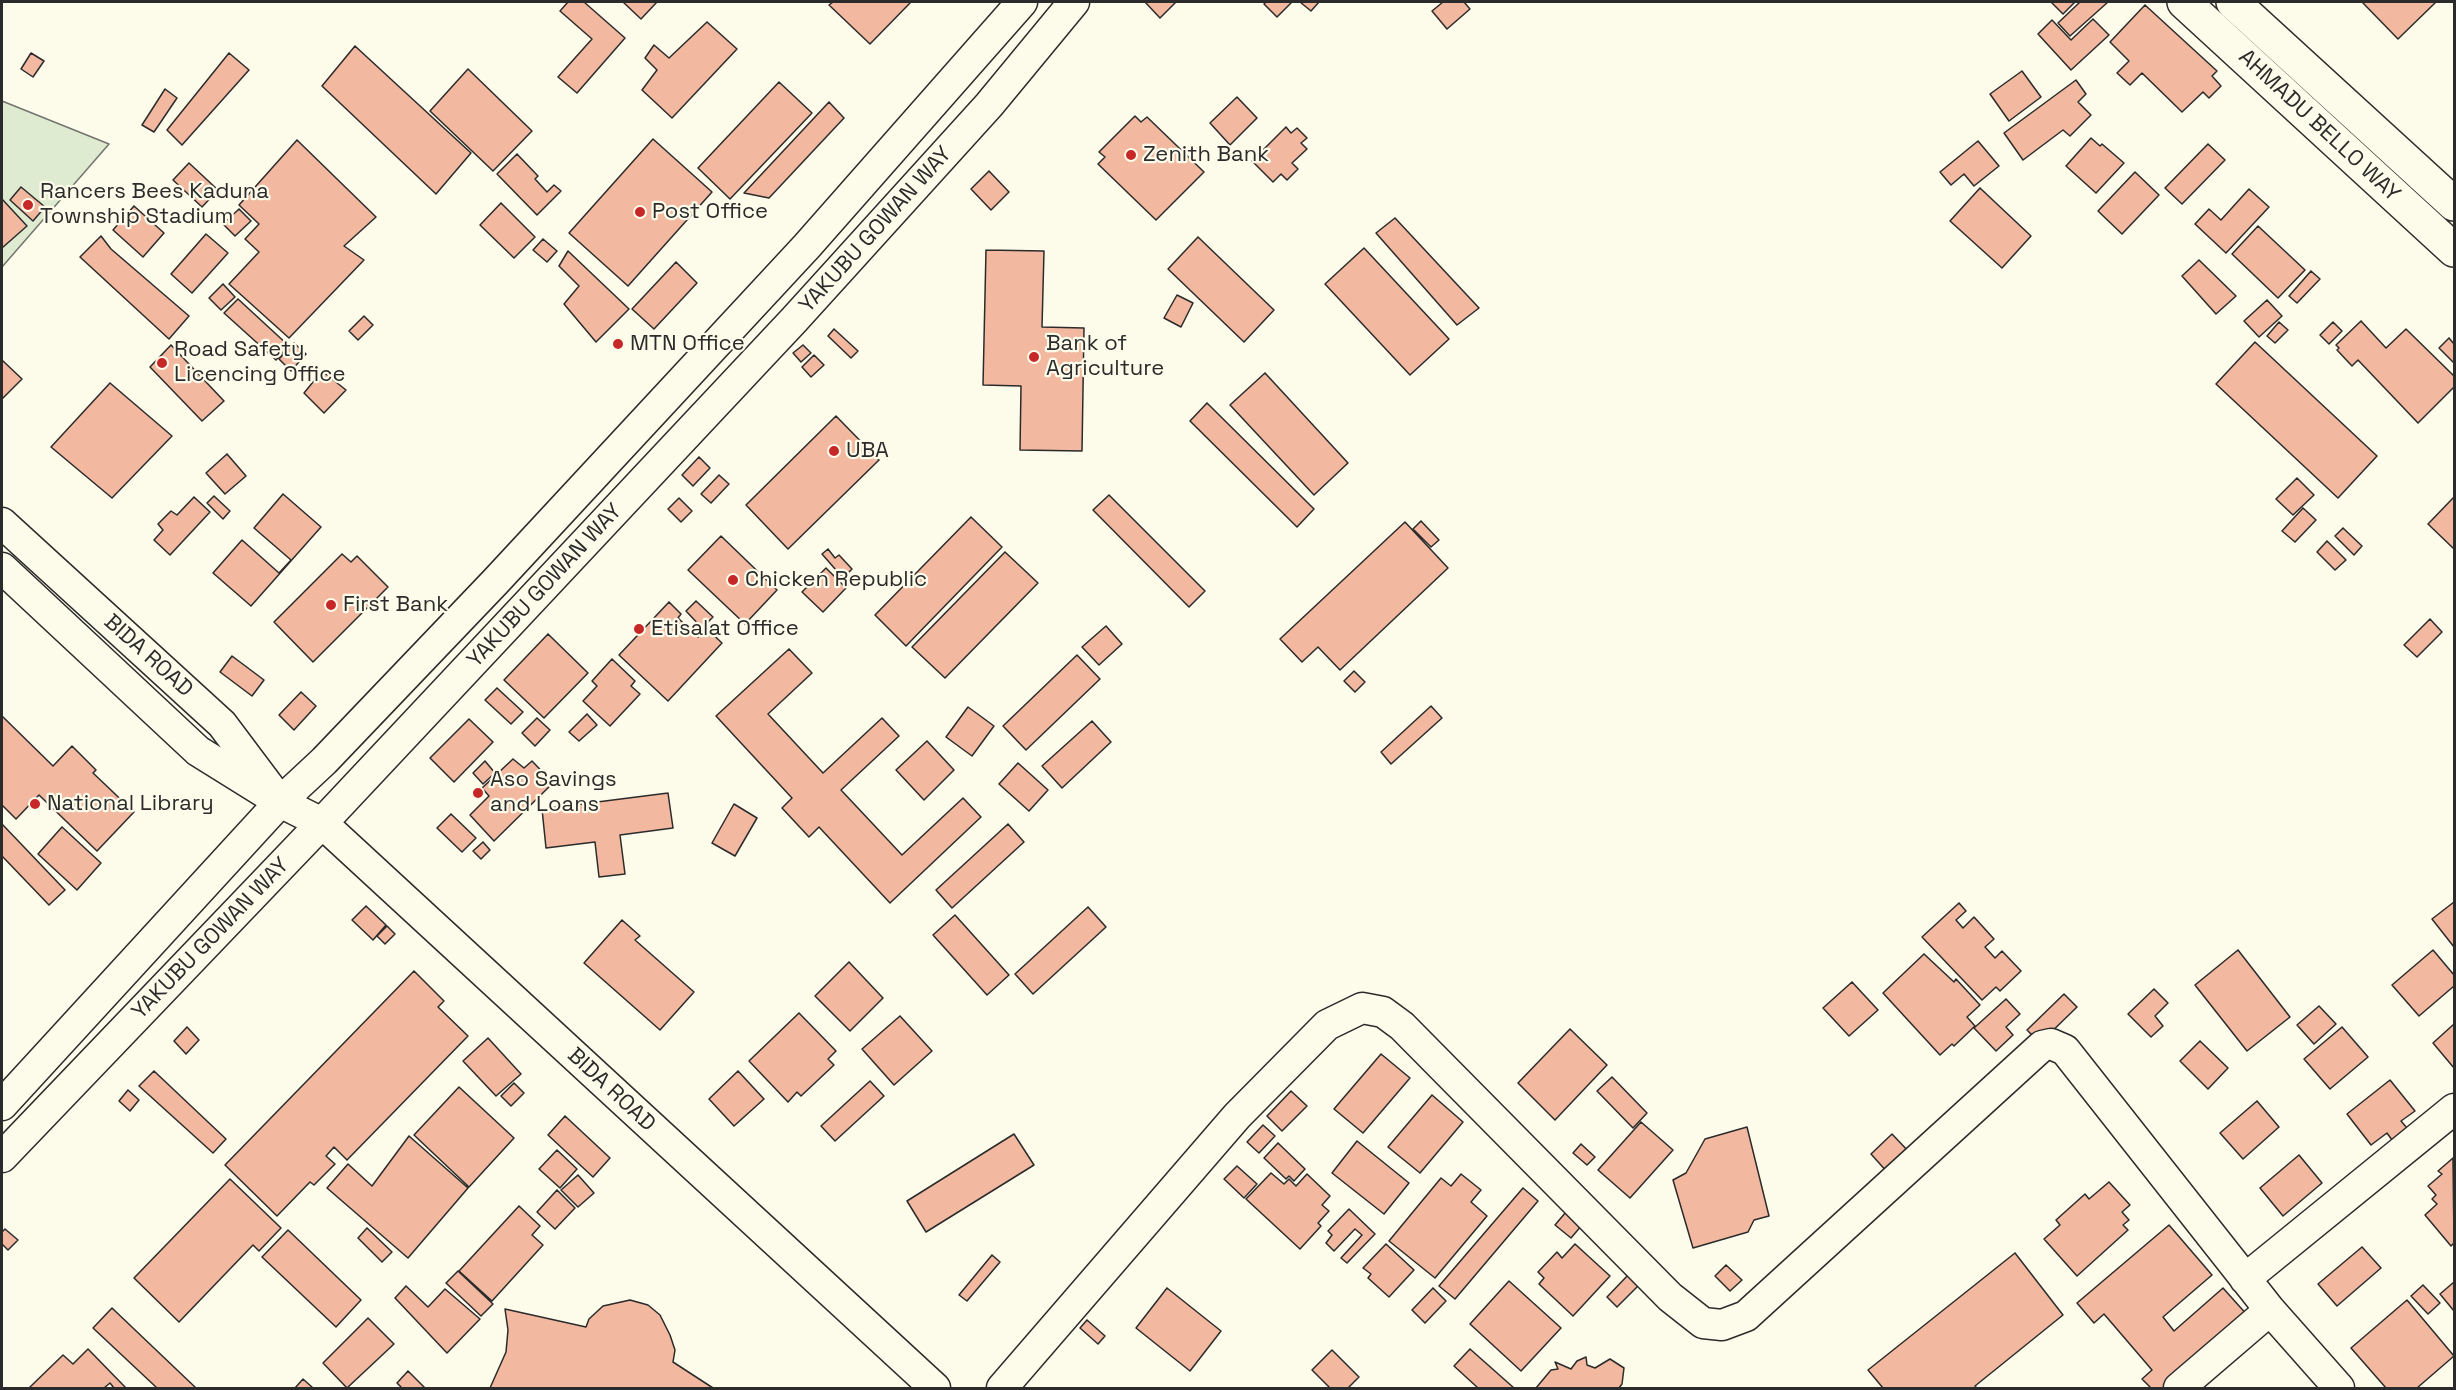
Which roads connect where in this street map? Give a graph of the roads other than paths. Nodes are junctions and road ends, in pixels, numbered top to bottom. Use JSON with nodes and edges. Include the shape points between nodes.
{"nodes":[{"id":1,"x":1022,"y":2,"type":"edge"},
{"id":2,"x":1074,"y":2,"type":"edge"},
{"id":3,"x":2184,"y":2,"type":"edge"},
{"id":4,"x":2233,"y":2,"type":"edge"},
{"id":5,"x":2454,"y":204,"type":"edge"},
{"id":6,"x":2454,"y":250,"type":"edge"},
{"id":7,"x":2,"y":523,"type":"edge"},
{"id":8,"x":2,"y":568,"type":"edge"},
{"id":9,"x":280,"y":802,"type":"junction"},
{"id":10,"x":322,"y":824,"type":"junction"},
{"id":11,"x":2,"y":1105,"type":"edge"},
{"id":12,"x":2454,"y":1109,"type":"edge"},
{"id":13,"x":2,"y":1157,"type":"edge"},
{"id":14,"x":2245,"y":1279,"type":"junction"},
{"id":15,"x":2270,"y":1310,"type":"junction"},
{"id":16,"x":935,"y":1389,"type":"edge"},
{"id":17,"x":1002,"y":1389,"type":"edge"},
{"id":18,"x":2179,"y":1389,"type":"edge"},
{"id":19,"x":2339,"y":1389,"type":"edge"}],
"edges":[{"from":1,"to":9,"type":"street","name":"YAKUBU GOWAN WAY","via":[[807,246],[480,598]]},
{"from":2,"to":10,"type":"street","name":"YAKUBU GOWAN WAY","via":[[989,105],[826,285]]},
{"from":3,"to":6,"type":"main road","name":"AHMADU BELLO WAY"},
{"from":4,"to":5,"type":"main road","name":"AHMADU BELLO WAY"},
{"from":7,"to":9,"type":"street","name":"BIDA ROAD","via":[[222,724]]},
{"from":8,"to":9,"type":"street","name":"BIDA ROAD","via":[[198,751]]},
{"from":9,"to":10,"type":"street","name":"BIDA ROAD"},
{"from":9,"to":11,"type":"street","name":"YAKUBU GOWAN WAY"},
{"from":10,"to":13,"type":"street","name":"YAKUBU GOWAN WAY"},
{"from":10,"to":16,"type":"street","name":"BIDA ROAD"},
{"from":12,"to":14,"type":"street"},
{"from":14,"to":15,"type":"street"},
{"from":14,"to":17,"type":"street","via":[[2065,1050],[2051,1044],[2042,1046],[1746,1316],[1722,1325],[1703,1323],[1670,1297],[1402,1026],[1383,1012],[1362,1008],[1327,1025],[1237,1116]]},
{"from":15,"to":18,"type":"street"},
{"from":15,"to":19,"type":"street"}]}
